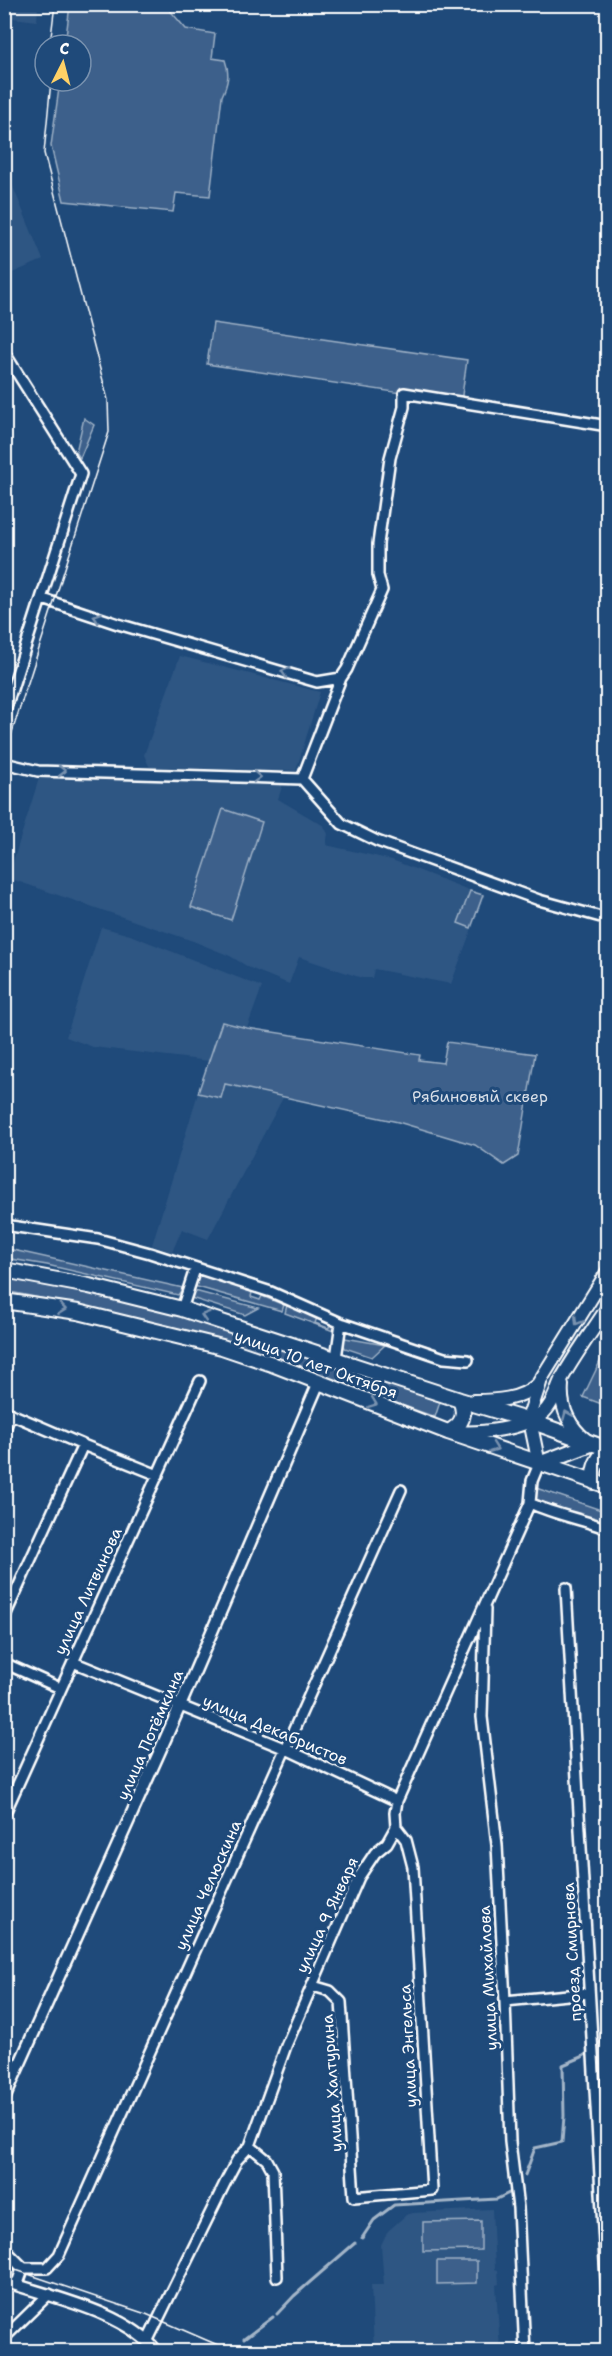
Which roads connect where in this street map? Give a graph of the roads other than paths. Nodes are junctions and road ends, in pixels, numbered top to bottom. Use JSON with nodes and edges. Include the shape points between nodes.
{"nodes":[{"id":1,"x":4,"y":352,"type":"edge"},
{"id":2,"x":608,"y":426,"type":"edge"},
{"id":3,"x":42,"y":599,"type":"junction"},
{"id":4,"x":341,"y":678,"type":"junction"},
{"id":5,"x":4,"y":714,"type":"edge"},
{"id":6,"x":4,"y":763,"type":"edge"},
{"id":7,"x":302,"y":779,"type":"junction"},
{"id":8,"x":608,"y":920,"type":"edge"},
{"id":9,"x":4,"y":1225,"type":"edge"},
{"id":10,"x":195,"y":1269,"type":"junction"},
{"id":11,"x":4,"y":1270,"type":"edge"},
{"id":12,"x":608,"y":1271,"type":"edge"},
{"id":13,"x":4,"y":1301,"type":"edge"},
{"id":14,"x":608,"y":1307,"type":"edge"},
{"id":15,"x":182,"y":1309,"type":"junction"},
{"id":16,"x":341,"y":1323,"type":"junction"},
{"id":17,"x":336,"y":1358,"type":"junction"},
{"id":18,"x":468,"y":1360,"type":"dead end"},
{"id":19,"x":562,"y":1378,"type":"junction"},
{"id":20,"x":542,"y":1379,"type":"junction"},
{"id":21,"x":200,"y":1381,"type":"dead end"},
{"id":22,"x":319,"y":1382,"type":"junction"},
{"id":23,"x":460,"y":1400,"type":"junction"},
{"id":24,"x":8,"y":1412,"type":"edge"},
{"id":25,"x":530,"y":1421,"type":"junction"},
{"id":26,"x":4,"y":1431,"type":"edge"},
{"id":27,"x":448,"y":1431,"type":"junction"},
{"id":28,"x":591,"y":1444,"type":"junction"},
{"id":29,"x":83,"y":1445,"type":"junction"},
{"id":30,"x":607,"y":1449,"type":"edge"},
{"id":31,"x":539,"y":1464,"type":"junction"},
{"id":32,"x":158,"y":1475,"type":"junction"},
{"id":33,"x":594,"y":1482,"type":"junction"},
{"id":34,"x":608,"y":1486,"type":"edge"},
{"id":35,"x":401,"y":1490,"type":"dead end"},
{"id":36,"x":530,"y":1503,"type":"junction"},
{"id":37,"x":608,"y":1529,"type":"edge"},
{"id":38,"x":566,"y":1588,"type":"dead end"},
{"id":39,"x":486,"y":1603,"type":"junction"},
{"id":40,"x":4,"y":1618,"type":"edge"},
{"id":41,"x":73,"y":1662,"type":"junction"},
{"id":42,"x":4,"y":1663,"type":"edge"},
{"id":43,"x":60,"y":1688,"type":"junction"},
{"id":44,"x":180,"y":1706,"type":"junction"},
{"id":45,"x":286,"y":1749,"type":"junction"},
{"id":46,"x":398,"y":1801,"type":"junction"},
{"id":47,"x":4,"y":1815,"type":"edge"},
{"id":48,"x":396,"y":1827,"type":"junction"},
{"id":49,"x":313,"y":1986,"type":"junction"},
{"id":50,"x":589,"y":1994,"type":"junction"},
{"id":51,"x":505,"y":2001,"type":"junction"},
{"id":52,"x":4,"y":2099,"type":"edge"},
{"id":53,"x":250,"y":2146,"type":"junction"},
{"id":54,"x":354,"y":2197,"type":"joint"},
{"id":55,"x":4,"y":2249,"type":"edge"},
{"id":56,"x":23,"y":2268,"type":"junction"},
{"id":57,"x":277,"y":2277,"type":"dead end"},
{"id":58,"x":4,"y":2281,"type":"edge"},
{"id":59,"x":17,"y":2285,"type":"junction"},
{"id":60,"x":49,"y":2294,"type":"junction"},
{"id":61,"x":608,"y":2314,"type":"edge"},
{"id":62,"x":4,"y":2338,"type":"edge"},
{"id":63,"x":148,"y":2340,"type":"junction"},
{"id":64,"x":157,"y":2352,"type":"edge"},
{"id":65,"x":525,"y":2352,"type":"edge"}],
"edges":[{"from":1,"to":3,"type":"street","via":[[81,474]]},
{"from":2,"to":4,"type":"street","via":[[404,393],[378,544],[382,590]]},
{"from":4,"to":3,"type":"street","one_way":true,"via":[[317,682]]},
{"from":3,"to":5,"type":"street"},
{"from":4,"to":7,"type":"street"},
{"from":6,"to":7,"type":"street","one_way":true,"via":[[38,771]]},
{"from":7,"to":8,"type":"street","via":[[342,824],[377,841],[539,900]]},
{"from":9,"to":10,"type":"street","via":[[98,1239]]},
{"from":10,"to":15,"type":"street"},
{"from":10,"to":16,"type":"street","via":[[271,1292]]},
{"from":11,"to":15,"type":"main road","name":"улица 10 лет Октября"},
{"from":12,"to":20,"type":"main road","one_way":true},
{"from":13,"to":22,"type":"main road","name":"улица 10 лет Октября","one_way":true,"via":[[78,1312],[201,1342]]},
{"from":14,"to":19,"type":"main road"},
{"from":17,"to":15,"type":"main road","name":"улица 10 лет Октября","one_way":true},
{"from":16,"to":17,"type":"street"},
{"from":16,"to":18,"type":"street","via":[[444,1358]]},
{"from":17,"to":23,"type":"main road","name":"улица 10 лет Октября"},
{"from":19,"to":25,"type":"main road","via":[[548,1408]]},
{"from":28,"to":19,"type":"main road","one_way":true,"via":[[568,1421],[561,1398]]},
{"from":20,"to":23,"type":"main road","via":[[513,1397]]},
{"from":20,"to":25,"type":"main road","via":[[530,1410]]},
{"from":21,"to":32,"type":"street","name":"улица Литвинова"},
{"from":22,"to":27,"type":"main road","name":"улица 10 лет Октября","one_way":true},
{"from":22,"to":44,"type":"street","name":"улица Потёмкина"},
{"from":23,"to":25,"type":"main road","name":"улица 10 лет Октября"},
{"from":23,"to":27,"type":"main road","via":[[462,1419],[457,1428]]},
{"from":24,"to":26,"type":"street"},
{"from":24,"to":29,"type":"street"},
{"from":25,"to":27,"type":"main road","via":[[488,1431]]},
{"from":25,"to":28,"type":"main road","name":"улица 10 лет Октября"},
{"from":25,"to":31,"type":"main road"},
{"from":27,"to":31,"type":"main road","name":"улица 10 лет Октября","one_way":true},
{"from":28,"to":30,"type":"main road","name":"улица 10 лет Октября"},
{"from":28,"to":31,"type":"main road"},
{"from":29,"to":32,"type":"street"},
{"from":29,"to":40,"type":"street"},
{"from":30,"to":33,"type":"main road","via":[[596,1465]]},
{"from":31,"to":33,"type":"main road","name":"улица 10 лет Октября"},
{"from":31,"to":36,"type":"street"},
{"from":32,"to":41,"type":"street","name":"улица Литвинова"},
{"from":33,"to":34,"type":"main road","name":"улица 10 лет Октября"},
{"from":35,"to":45,"type":"street","name":"улица Челюскина"},
{"from":36,"to":37,"type":"street"},
{"from":36,"to":39,"type":"street"},
{"from":38,"to":50,"type":"street","name":"проезд Смирнова"},
{"from":39,"to":46,"type":"street"},
{"from":39,"to":51,"type":"street","name":"улица Михайлова","via":[[482,1717],[496,1845]]},
{"from":41,"to":43,"type":"street","name":"улица Литвинова"},
{"from":41,"to":44,"type":"street","name":"улица Декабристов"},
{"from":42,"to":43,"type":"street"},
{"from":43,"to":47,"type":"street","name":"улица Литвинова"},
{"from":44,"to":45,"type":"street","name":"улица Декабристов"},
{"from":44,"to":52,"type":"street","name":"улица Потёмкина"},
{"from":45,"to":46,"type":"street","name":"улица Декабристов"},
{"from":45,"to":56,"type":"street","name":"улица Челюскина","via":[[59,2255],[47,2268]]},
{"from":46,"to":48,"type":"street"},
{"from":48,"to":49,"type":"street","name":"улица 9 Января","via":[[359,1877]]},
{"from":48,"to":54,"type":"street","name":"улица Энгельса","via":[[406,1840],[412,1868],[432,2190]]},
{"from":49,"to":53,"type":"street","name":"улица 9 Января","via":[[286,2046]]},
{"from":49,"to":54,"type":"street","name":"улица Халтурина","via":[[330,1991],[341,2002]]},
{"from":50,"to":51,"type":"street"},
{"from":50,"to":61,"type":"street","name":"проезд Смирнова"},
{"from":51,"to":65,"type":"street","name":"улица Михайлова","via":[[510,2142],[518,2208]]},
{"from":53,"to":57,"type":"street","via":[[267,2160],[273,2171]]},
{"from":53,"to":63,"type":"street","name":"улица 9 Января","via":[[228,2177]]},
{"from":55,"to":56,"type":"street"},
{"from":56,"to":59,"type":"street"},
{"from":58,"to":59,"type":"street"},
{"from":59,"to":60,"type":"street"},
{"from":60,"to":62,"type":"street"},
{"from":60,"to":63,"type":"street","via":[[122,2322]]},
{"from":63,"to":64,"type":"street"}]}
